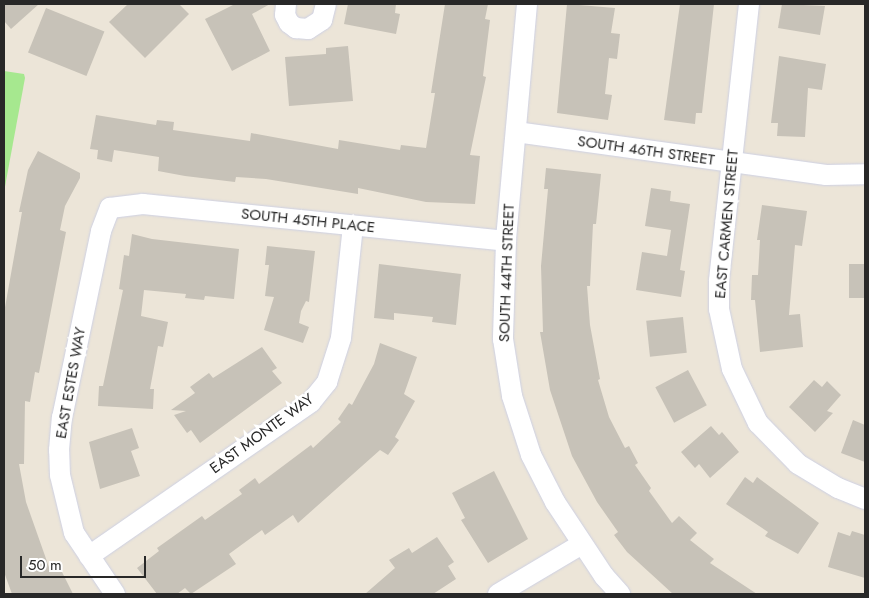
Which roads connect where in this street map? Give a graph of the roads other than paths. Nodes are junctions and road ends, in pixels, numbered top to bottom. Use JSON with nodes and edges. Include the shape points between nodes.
{"nodes":[{"id":1,"x":286,"y":4,"type":"edge"},
{"id":2,"x":326,"y":4,"type":"edge"},
{"id":3,"x":527,"y":4,"type":"edge"},
{"id":4,"x":749,"y":4,"type":"edge"},
{"id":5,"x":516,"y":132,"type":"junction"},
{"id":6,"x":732,"y":164,"type":"junction"},
{"id":7,"x":865,"y":174,"type":"edge"},
{"id":8,"x":110,"y":208,"type":"joint"},
{"id":9,"x":353,"y":226,"type":"junction"},
{"id":10,"x":506,"y":240,"type":"junction"},
{"id":11,"x":865,"y":499,"type":"edge"},
{"id":12,"x":582,"y":544,"type":"junction"},
{"id":13,"x":89,"y":556,"type":"junction"},
{"id":14,"x":115,"y":594,"type":"edge"},
{"id":15,"x":498,"y":594,"type":"edge"},
{"id":16,"x":620,"y":594,"type":"edge"}],
"edges":[{"from":1,"to":2,"type":"street","via":[[285,15],[289,23],[296,28],[308,29],[322,20]]},
{"from":3,"to":5,"type":"street","name":"SOUTH 44TH STREET"},
{"from":4,"to":6,"type":"street","name":"EAST CARMEN STREET"},
{"from":5,"to":6,"type":"street","name":"SOUTH 46TH STREET"},
{"from":5,"to":10,"type":"street","name":"SOUTH 44TH STREET"},
{"from":6,"to":7,"type":"street","name":"SOUTH 46TH STREET","via":[[826,175]]},
{"from":6,"to":11,"type":"street","name":"EAST CARMEN STREET","via":[[719,281],[720,309],[732,369],[758,423],[798,464],[838,488]]},
{"from":8,"to":9,"type":"street","name":"SOUTH 45TH PLACE","via":[[143,204]]},
{"from":8,"to":13,"type":"street","name":"EAST ESTES WAY","via":[[101,231],[62,418],[59,450],[60,476],[74,533]]},
{"from":9,"to":10,"type":"street","name":"SOUTH 45TH PLACE"},
{"from":9,"to":13,"type":"street","name":"EAST MONTE WAY","via":[[341,338],[327,382],[311,402]]},
{"from":10,"to":12,"type":"street","name":"SOUTH 44TH STREET","via":[[503,339],[512,396],[532,455],[554,502]]},
{"from":12,"to":15,"type":"street"},
{"from":12,"to":16,"type":"street","name":"SOUTH 44TH STREET"},
{"from":13,"to":14,"type":"street","name":"EAST ESTES WAY"}]}
